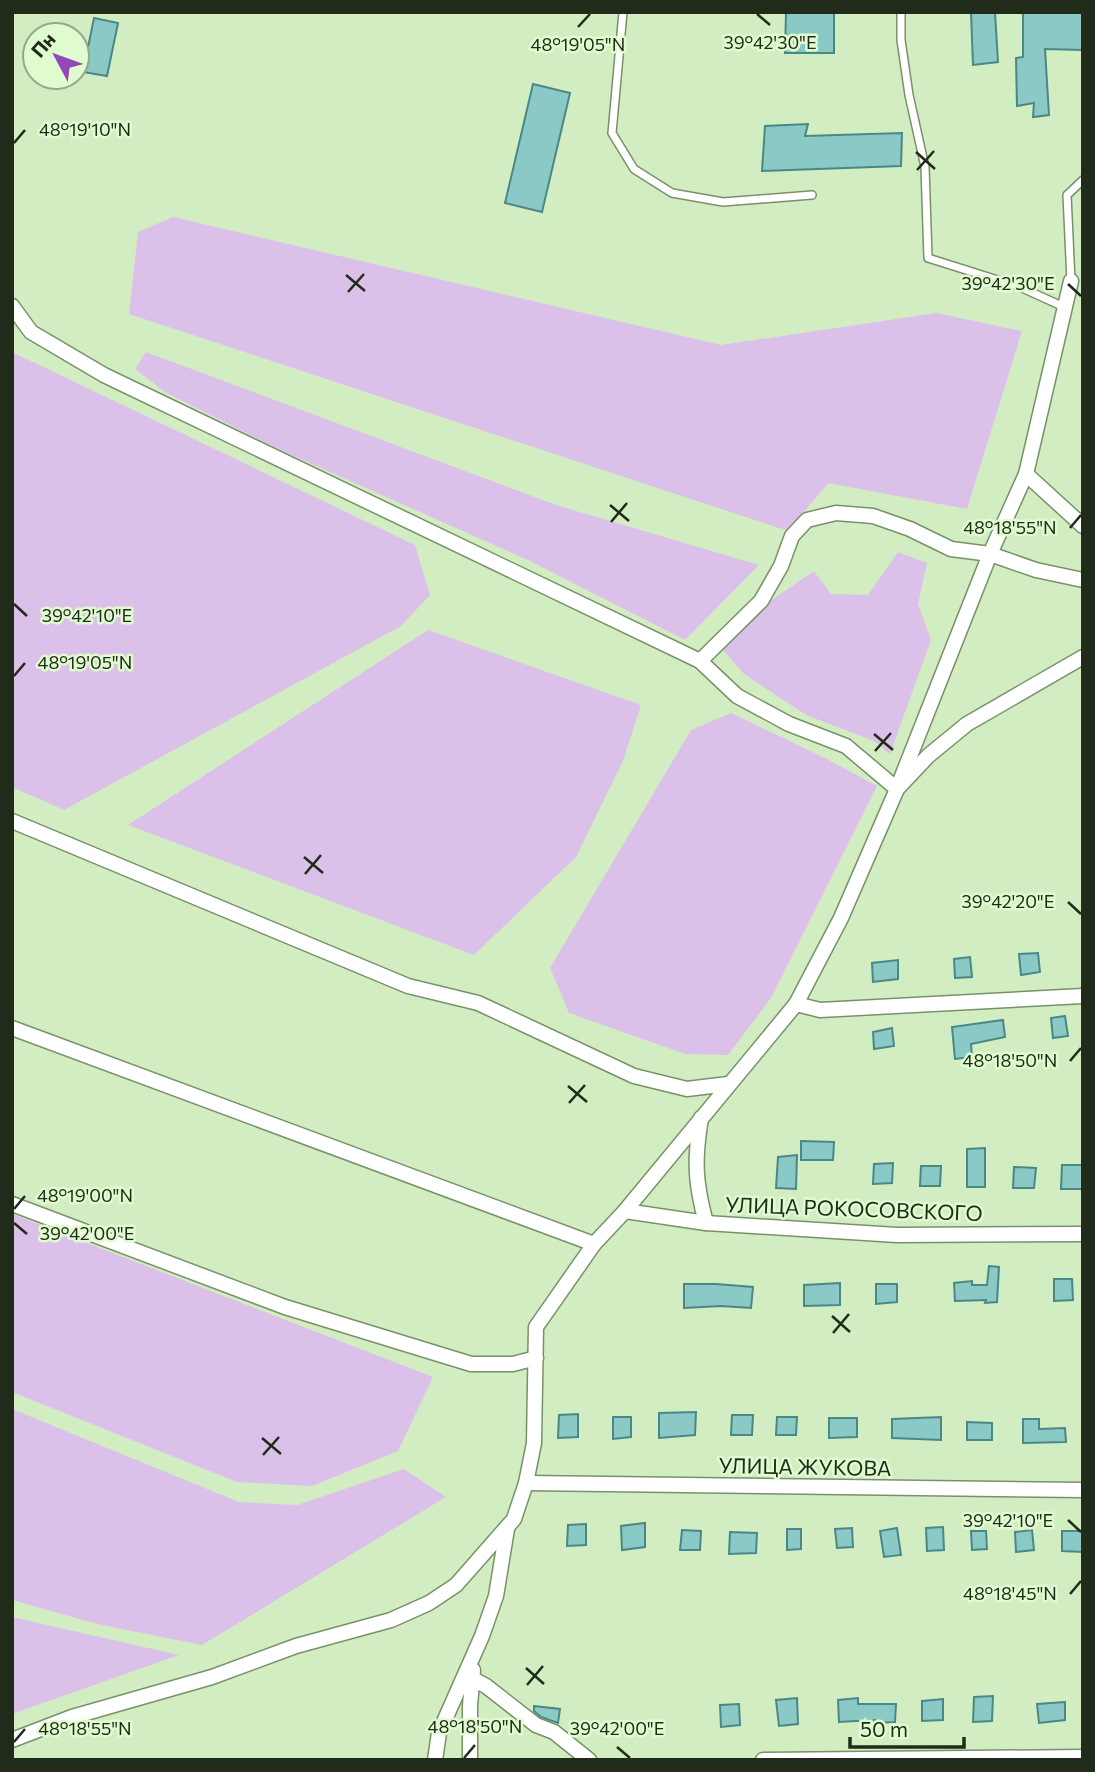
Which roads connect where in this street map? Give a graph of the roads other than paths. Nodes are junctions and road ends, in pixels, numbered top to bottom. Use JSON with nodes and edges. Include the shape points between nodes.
{"nodes":[{"id":1,"x":623,"y":12,"type":"edge"},
{"id":2,"x":901,"y":12,"type":"edge"},
{"id":3,"x":1083,"y":180,"type":"edge"},
{"id":4,"x":812,"y":195,"type":"dead end"},
{"id":5,"x":1071,"y":281,"type":"joint"},
{"id":6,"x":12,"y":306,"type":"edge"},
{"id":7,"x":1064,"y":307,"type":"junction"},
{"id":8,"x":1026,"y":474,"type":"junction"},
{"id":9,"x":1083,"y":526,"type":"edge"},
{"id":10,"x":990,"y":554,"type":"junction"},
{"id":11,"x":1083,"y":580,"type":"edge"},
{"id":12,"x":1083,"y":657,"type":"edge"},
{"id":13,"x":700,"y":662,"type":"junction"},
{"id":14,"x":897,"y":789,"type":"junction"},
{"id":15,"x":12,"y":821,"type":"edge"},
{"id":16,"x":1083,"y":996,"type":"edge"},
{"id":17,"x":796,"y":1004,"type":"junction"},
{"id":18,"x":12,"y":1028,"type":"edge"},
{"id":19,"x":728,"y":1084,"type":"junction"},
{"id":20,"x":701,"y":1118,"type":"junction"},
{"id":21,"x":12,"y":1204,"type":"edge"},
{"id":22,"x":625,"y":1211,"type":"junction"},
{"id":23,"x":706,"y":1223,"type":"junction"},
{"id":24,"x":1083,"y":1234,"type":"edge"},
{"id":25,"x":594,"y":1244,"type":"junction"},
{"id":26,"x":536,"y":1358,"type":"junction"},
{"id":27,"x":526,"y":1483,"type":"junction"},
{"id":28,"x":1083,"y":1490,"type":"edge"},
{"id":29,"x":507,"y":1528,"type":"junction"},
{"id":30,"x":475,"y":1651,"type":"junction"},
{"id":31,"x":473,"y":1679,"type":"junction"},
{"id":32,"x":12,"y":1741,"type":"edge"},
{"id":33,"x":1083,"y":1757,"type":"edge"},
{"id":34,"x":435,"y":1760,"type":"edge"},
{"id":35,"x":470,"y":1760,"type":"edge"},
{"id":36,"x":589,"y":1760,"type":"edge"},
{"id":37,"x":763,"y":1760,"type":"edge"}],
"edges":[{"from":1,"to":4,"type":"lane","via":[[612,133],[634,169],[672,193],[723,202]]},
{"from":2,"to":7,"type":"lane","via":[[909,95],[925,167],[928,258],[1020,286]]},
{"from":3,"to":5,"type":"lane","via":[[1067,195]]},
{"from":5,"to":7,"type":"street"},
{"from":6,"to":13,"type":"street","via":[[31,332],[104,375]]},
{"from":7,"to":8,"type":"street"},
{"from":8,"to":9,"type":"street"},
{"from":8,"to":10,"type":"street"},
{"from":10,"to":11,"type":"street"},
{"from":10,"to":13,"type":"street","via":[[951,549],[873,516],[836,513],[807,520],[792,536],[761,601]]},
{"from":10,"to":14,"type":"street"},
{"from":12,"to":14,"type":"street","via":[[968,724]]},
{"from":13,"to":14,"type":"street","via":[[737,696],[789,724],[846,746]]},
{"from":14,"to":17,"type":"street","via":[[841,918]]},
{"from":15,"to":19,"type":"street","via":[[408,986],[478,1003],[634,1076],[687,1089]]},
{"from":16,"to":17,"type":"street","via":[[820,1010]]},
{"from":17,"to":19,"type":"street"},
{"from":18,"to":25,"type":"street"},
{"from":19,"to":20,"type":"street"},
{"from":20,"to":22,"type":"street"},
{"from":20,"to":23,"type":"street","via":[[696,1187]]},
{"from":21,"to":26,"type":"street","via":[[285,1307],[471,1364],[513,1364]]},
{"from":22,"to":23,"type":"street","name":"УЛИЦА РОКОСОВСКОГО"},
{"from":22,"to":25,"type":"street"},
{"from":23,"to":24,"type":"street","name":"УЛИЦА РОКОСОВСКОГО","via":[[897,1235]]},
{"from":25,"to":26,"type":"street","via":[[536,1327]]},
{"from":26,"to":27,"type":"street","via":[[534,1443]]},
{"from":27,"to":28,"type":"street","name":"УЛИЦА ЖУКОВА"},
{"from":27,"to":29,"type":"street"},
{"from":29,"to":30,"type":"street","via":[[496,1596]]},
{"from":29,"to":32,"type":"street","via":[[456,1585],[391,1620],[72,1717]]},
{"from":30,"to":31,"type":"street"},
{"from":30,"to":34,"type":"street","via":[[439,1733]]},
{"from":31,"to":35,"type":"street"},
{"from":31,"to":36,"type":"street"},
{"from":33,"to":37,"type":"street"}]}
